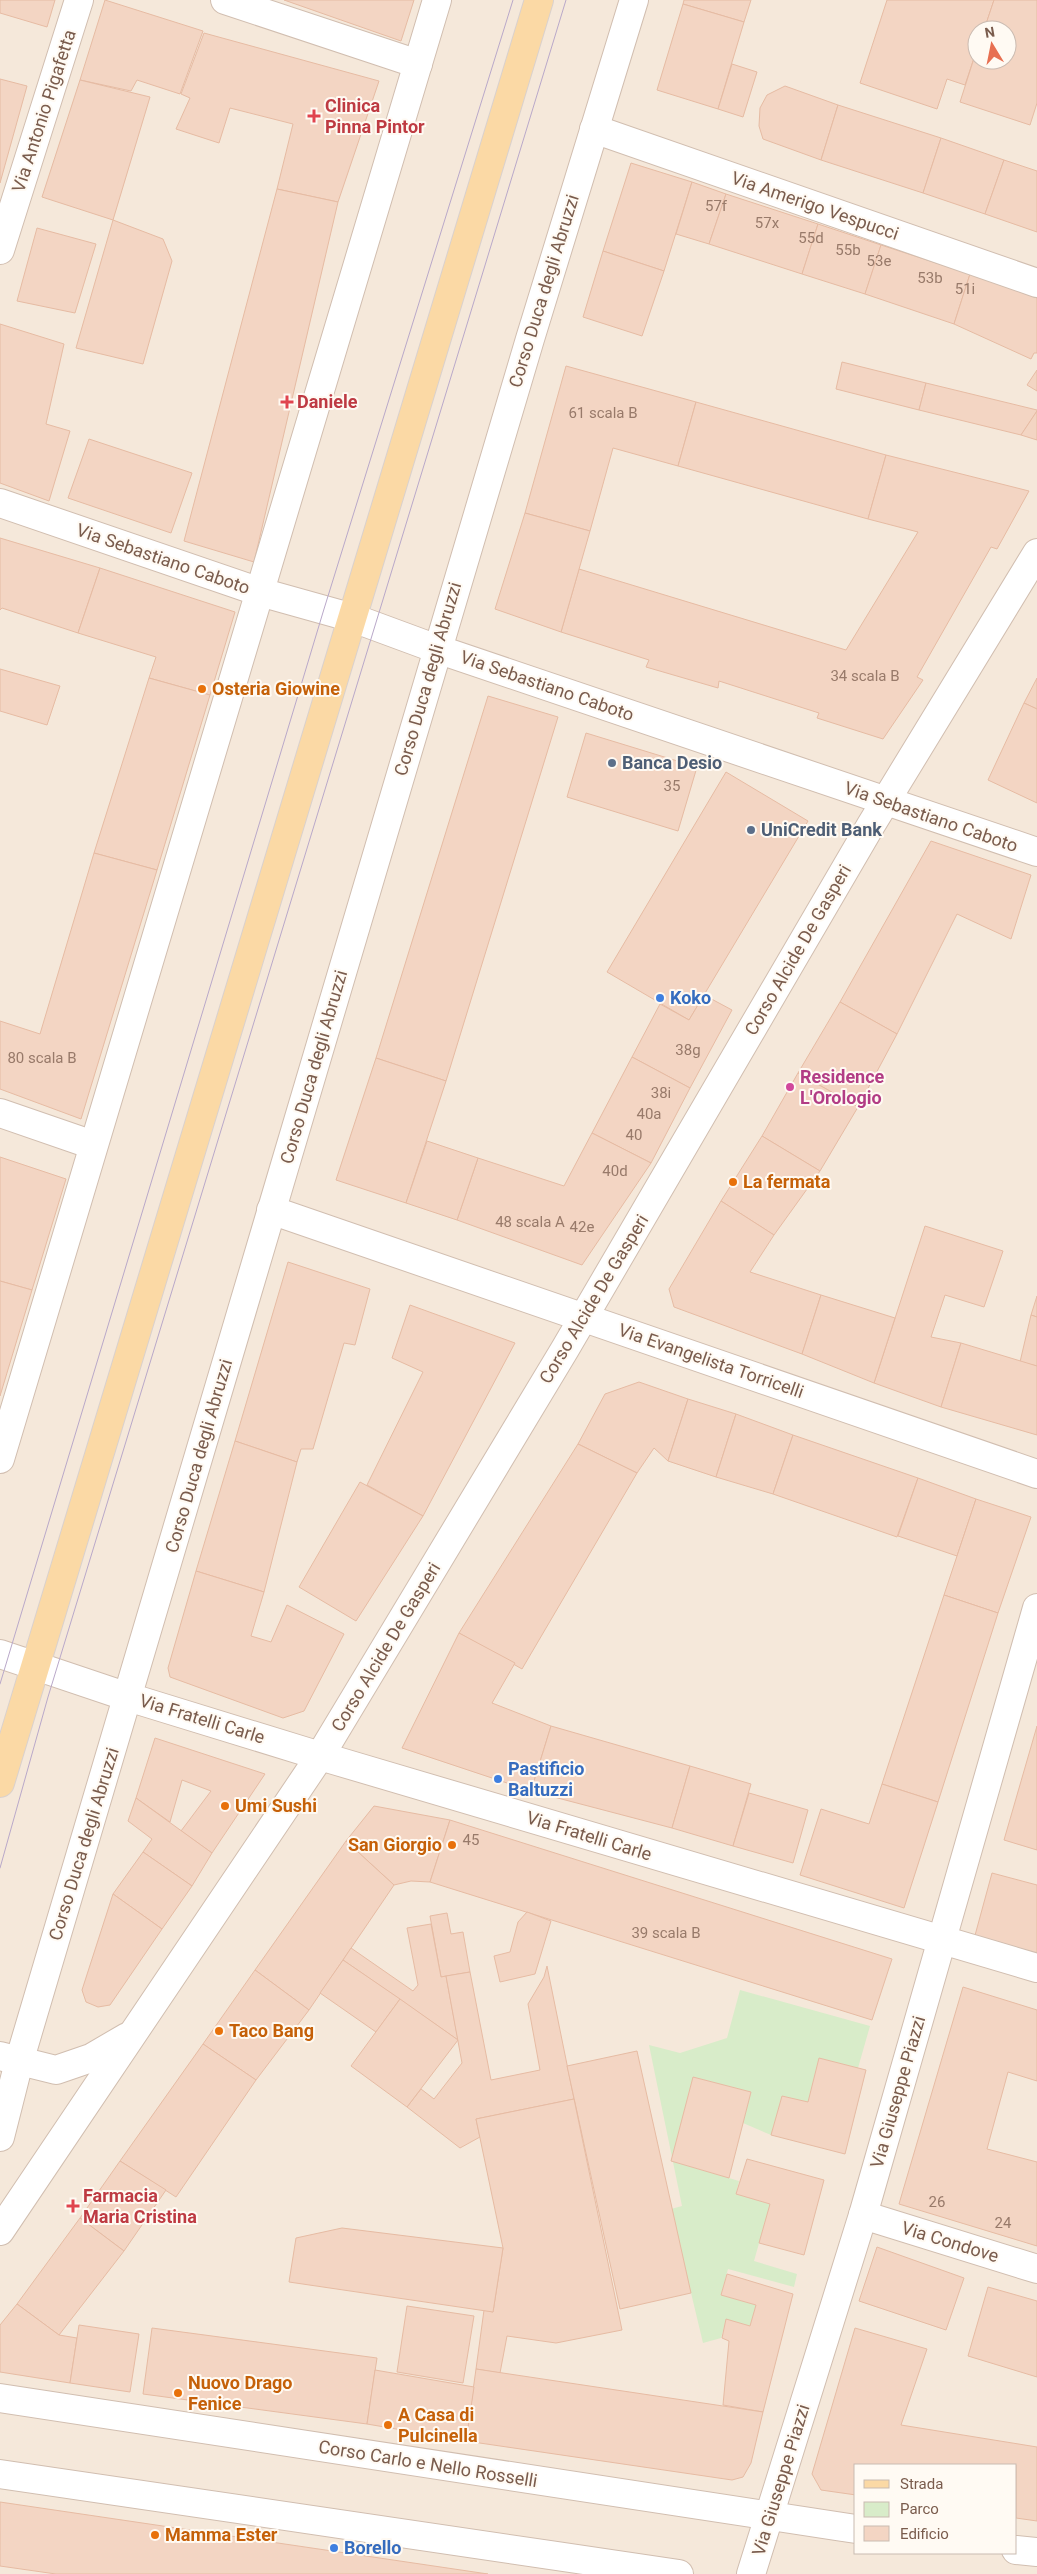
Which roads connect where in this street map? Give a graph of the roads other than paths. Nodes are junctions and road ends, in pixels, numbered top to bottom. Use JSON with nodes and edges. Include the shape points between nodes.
{"nodes":[{"id":1,"x":80,"y":0,"type":"edge"},
{"id":2,"x":225,"y":0,"type":"edge"},
{"id":3,"x":437,"y":0,"type":"edge"},
{"id":4,"x":539,"y":0,"type":"edge"},
{"id":5,"x":634,"y":0,"type":"edge"},
{"id":6,"x":418,"y":64,"type":"junction"},
{"id":7,"x":594,"y":129,"type":"junction"},
{"id":8,"x":0,"y":250,"type":"edge"},
{"id":9,"x":1037,"y":283,"type":"edge"},
{"id":10,"x":0,"y":503,"type":"edge"},
{"id":11,"x":1037,"y":553,"type":"edge"},
{"id":12,"x":260,"y":592,"type":"junction"},
{"id":13,"x":353,"y":618,"type":"junction"},
{"id":14,"x":437,"y":649,"type":"junction"},
{"id":15,"x":886,"y":801,"type":"junction"},
{"id":16,"x":1037,"y":852,"type":"edge"},
{"id":17,"x":0,"y":1113,"type":"edge"},
{"id":18,"x":93,"y":1145,"type":"junction"},
{"id":19,"x":271,"y":1210,"type":"junction"},
{"id":20,"x":583,"y":1317,"type":"junction"},
{"id":21,"x":0,"y":1460,"type":"edge"},
{"id":22,"x":1037,"y":1474,"type":"edge"},
{"id":23,"x":1037,"y":1608,"type":"edge"},
{"id":24,"x":0,"y":1654,"type":"edge"},
{"id":25,"x":34,"y":1665,"type":"junction"},
{"id":26,"x":128,"y":1697,"type":"junction"},
{"id":27,"x":320,"y":1756,"type":"junction"},
{"id":28,"x":0,"y":1783,"type":"edge"},
{"id":29,"x":942,"y":1940,"type":"junction"},
{"id":30,"x":1037,"y":1968,"type":"edge"},
{"id":31,"x":132,"y":2034,"type":"junction"},
{"id":32,"x":9,"y":2059,"type":"edge"},
{"id":33,"x":0,"y":2137,"type":"edge"},
{"id":34,"x":862,"y":2215,"type":"junction"},
{"id":35,"x":0,"y":2231,"type":"edge"},
{"id":36,"x":1037,"y":2269,"type":"edge"},
{"id":37,"x":0,"y":2398,"type":"edge"},
{"id":38,"x":0,"y":2474,"type":"edge"},
{"id":39,"x":769,"y":2517,"type":"junction"},
{"id":40,"x":854,"y":2529,"type":"edge"},
{"id":41,"x":1017,"y":2550,"type":"edge"},
{"id":42,"x":1037,"y":2552,"type":"edge"},
{"id":43,"x":679,"y":2574,"type":"edge"},
{"id":44,"x":751,"y":2574,"type":"edge"}],
"edges":[{"from":1,"to":8,"type":"street","name":"Via Antonio Pigafetta"},
{"from":2,"to":6,"type":"street"},
{"from":3,"to":6,"type":"street"},
{"from":4,"to":13,"type":"main road"},
{"from":5,"to":7,"type":"street","name":"Corso Duca degli Abruzzi"},
{"from":6,"to":12,"type":"street"},
{"from":7,"to":9,"type":"street","name":"Via Amerigo Vespucci"},
{"from":7,"to":14,"type":"street","name":"Corso Duca degli Abruzzi"},
{"from":10,"to":12,"type":"street","name":"Via Sebastiano Caboto"},
{"from":11,"to":15,"type":"street","name":"Corso Alcide De Gasperi"},
{"from":12,"to":13,"type":"street","name":"Via Sebastiano Caboto"},
{"from":12,"to":18,"type":"street"},
{"from":13,"to":14,"type":"street","name":"Via Sebastiano Caboto"},
{"from":13,"to":25,"type":"main road"},
{"from":14,"to":15,"type":"street","name":"Via Sebastiano Caboto"},
{"from":14,"to":19,"type":"street","name":"Corso Duca degli Abruzzi"},
{"from":15,"to":16,"type":"street","name":"Via Sebastiano Caboto"},
{"from":15,"to":20,"type":"street","name":"Corso Alcide De Gasperi"},
{"from":17,"to":18,"type":"street"},
{"from":18,"to":21,"type":"street"},
{"from":19,"to":20,"type":"street","name":"Via Evangelista Torricelli"},
{"from":19,"to":26,"type":"street","name":"Corso Duca degli Abruzzi"},
{"from":20,"to":22,"type":"street","name":"Via Evangelista Torricelli"},
{"from":20,"to":27,"type":"street","name":"Corso Alcide De Gasperi"},
{"from":23,"to":29,"type":"street","name":"Via Giuseppe Piazzi"},
{"from":24,"to":25,"type":"street","name":"Via Fratelli Carle"},
{"from":25,"to":26,"type":"street","name":"Via Fratelli Carle"},
{"from":25,"to":28,"type":"main road"},
{"from":26,"to":27,"type":"street","name":"Via Fratelli Carle"},
{"from":26,"to":32,"type":"street","name":"Corso Duca degli Abruzzi"},
{"from":27,"to":29,"type":"street","name":"Via Fratelli Carle"},
{"from":27,"to":31,"type":"street","name":"Corso Alcide De Gasperi"},
{"from":29,"to":30,"type":"street","name":"Via Fratelli Carle"},
{"from":29,"to":34,"type":"street","name":"Via Giuseppe Piazzi"},
{"from":31,"to":32,"type":"street","name":"Corso Alcide De Gasperi","via":[[91,2058],[56,2070]]},
{"from":31,"to":35,"type":"street","name":"Corso Alcide De Gasperi"},
{"from":32,"to":33,"type":"street","name":"Corso Duca degli Abruzzi"},
{"from":34,"to":36,"type":"street","name":"Via Condove"},
{"from":34,"to":39,"type":"street","name":"Via Giuseppe Piazzi"},
{"from":37,"to":39,"type":"street","name":"Corso Carlo e Nello Rosselli"},
{"from":38,"to":43,"type":"street"},
{"from":39,"to":40,"type":"street","name":"Corso Carlo e Nello Rosselli"},
{"from":39,"to":44,"type":"street","name":"Via Giuseppe Piazzi"},
{"from":41,"to":42,"type":"street"}]}
